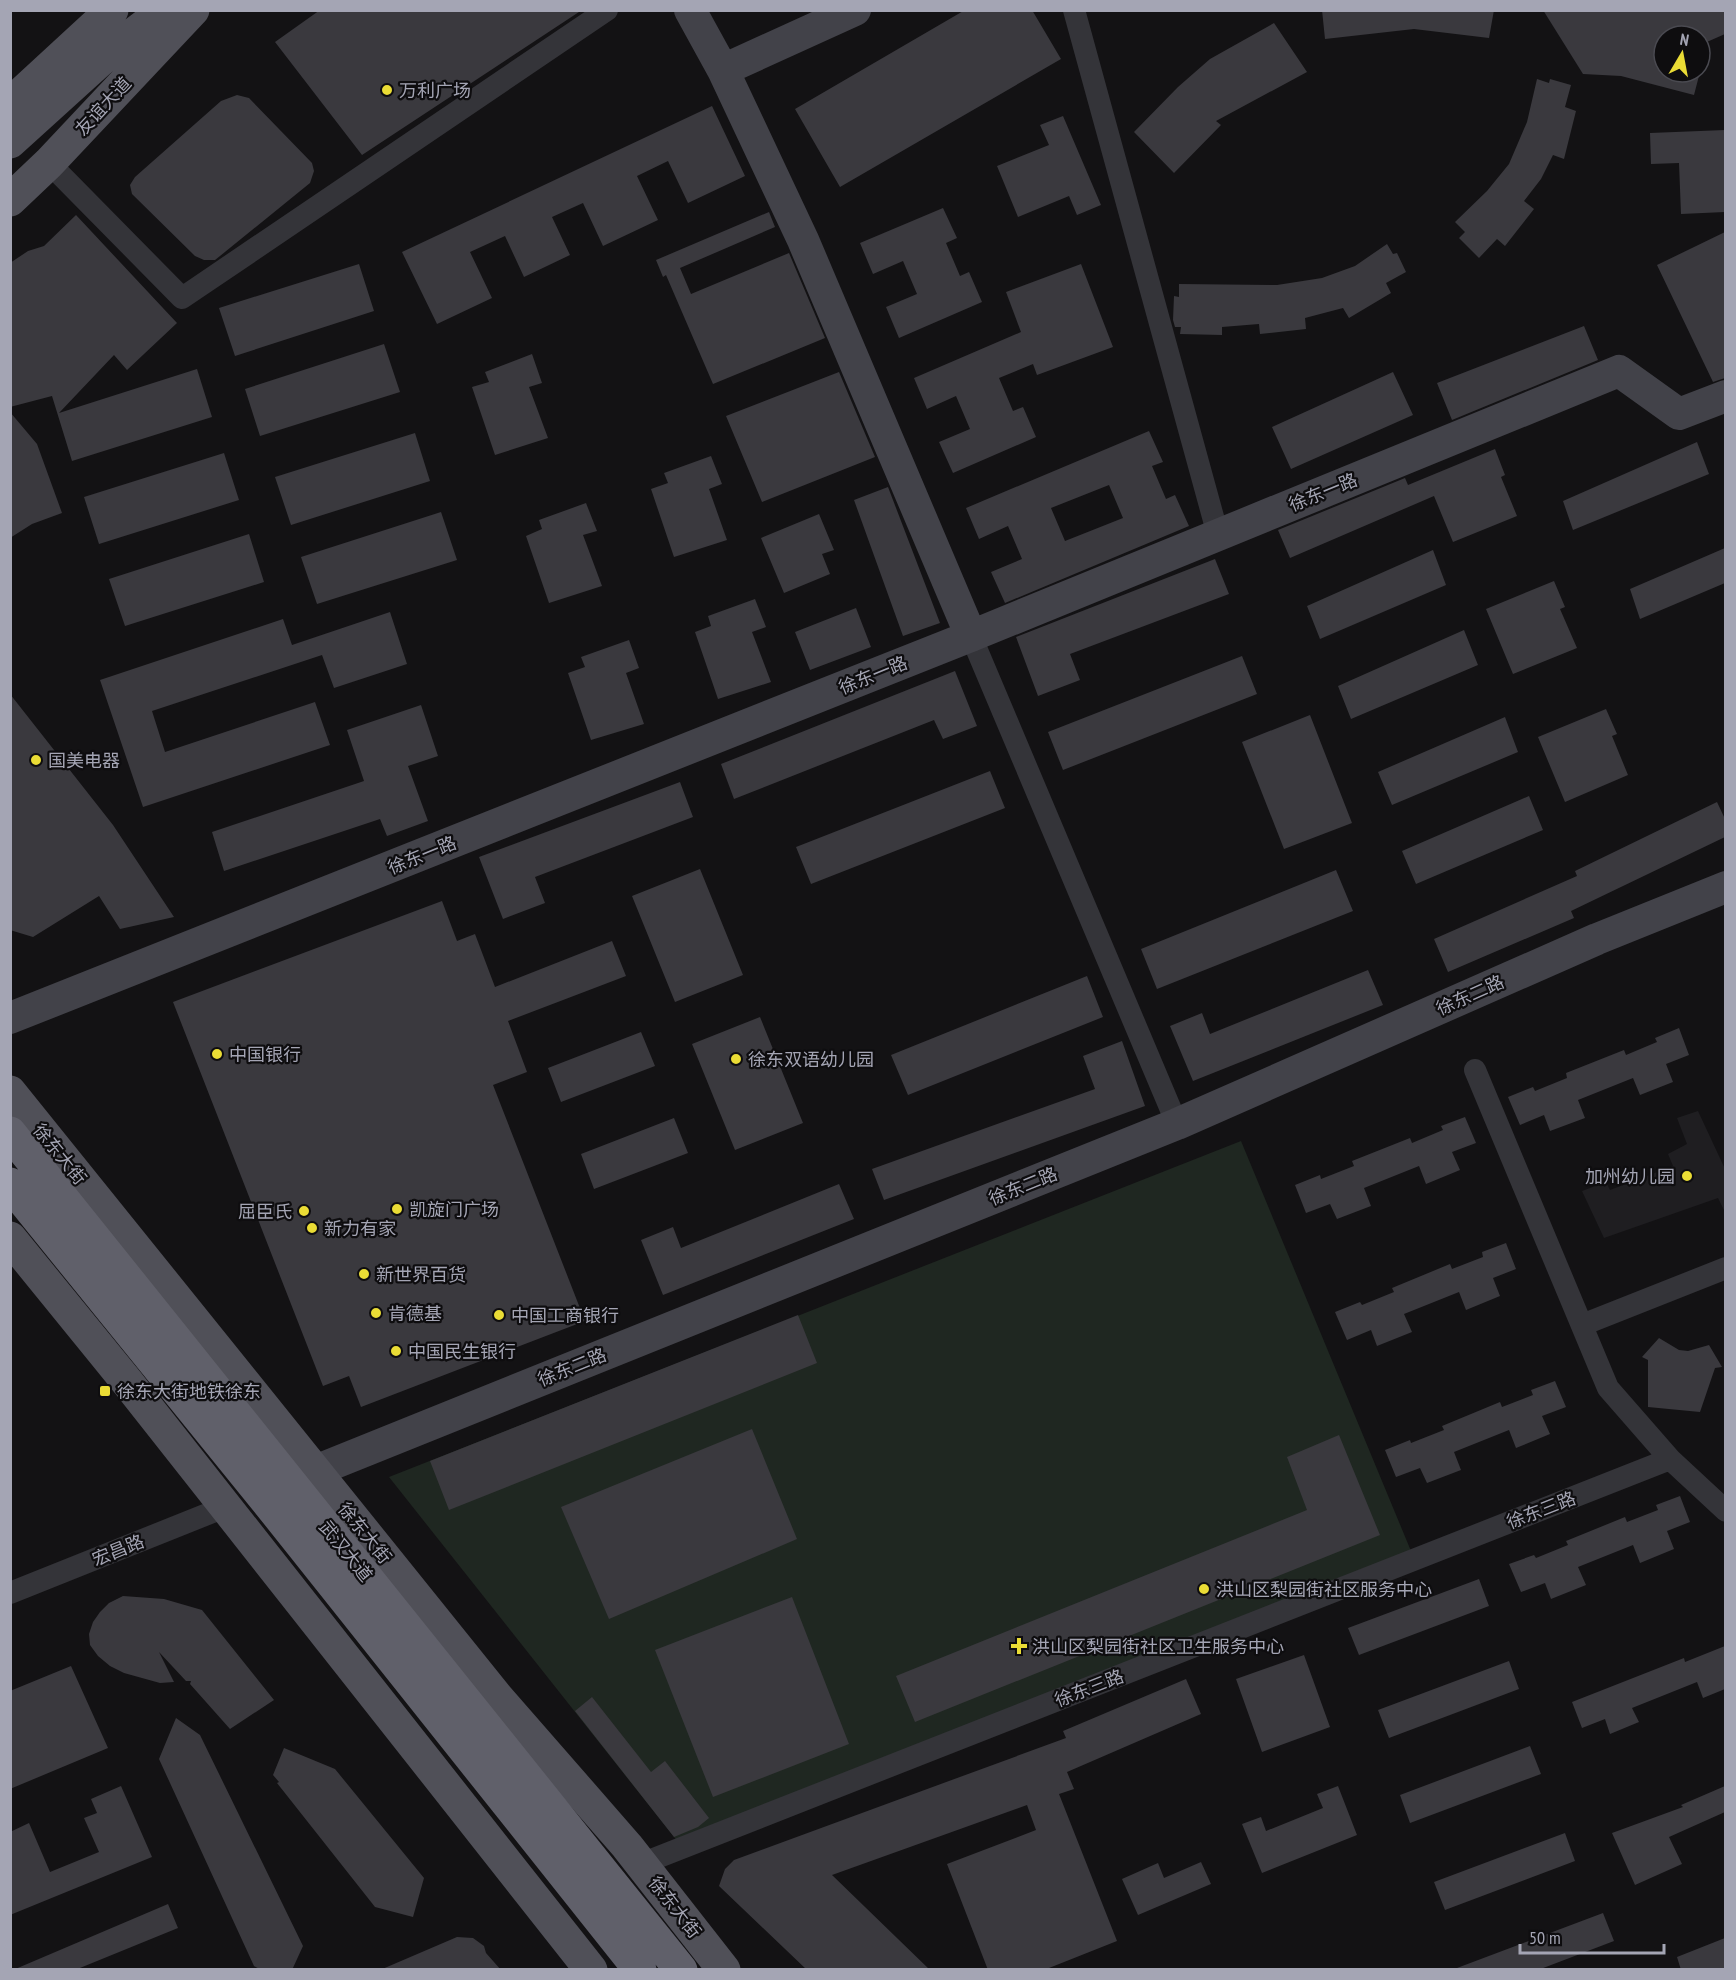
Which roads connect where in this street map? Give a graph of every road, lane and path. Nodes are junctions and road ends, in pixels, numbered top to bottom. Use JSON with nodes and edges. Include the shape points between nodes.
{"nodes":[{"id":1,"x":103,"y":10,"type":"edge"},
{"id":2,"x":112,"y":10,"type":"edge"},
{"id":3,"x":165,"y":10,"type":"edge"},
{"id":4,"x":193,"y":10,"type":"edge"},
{"id":5,"x":607,"y":10,"type":"edge"},
{"id":6,"x":690,"y":10,"type":"edge"},
{"id":7,"x":855,"y":10,"type":"edge"},
{"id":8,"x":1074,"y":10,"type":"edge"},
{"id":9,"x":723,"y":70,"type":"junction"},
{"id":10,"x":10,"y":89,"type":"edge"},
{"id":11,"x":10,"y":104,"type":"edge"},
{"id":12,"x":10,"y":142,"type":"edge"},
{"id":13,"x":49,"y":163,"type":"junction"},
{"id":14,"x":10,"y":200,"type":"edge"},
{"id":15,"x":1725,"y":396,"type":"edge"},
{"id":16,"x":1218,"y":536,"type":"junction"},
{"id":17,"x":971,"y":636,"type":"junction"},
{"id":18,"x":1725,"y":887,"type":"edge"},
{"id":19,"x":10,"y":1018,"type":"edge"},
{"id":20,"x":1475,"y":1070,"type":"dead end"},
{"id":21,"x":10,"y":1092,"type":"edge"},
{"id":22,"x":1177,"y":1124,"type":"junction"},
{"id":23,"x":10,"y":1133,"type":"edge"},
{"id":24,"x":10,"y":1184,"type":"edge"},
{"id":25,"x":10,"y":1238,"type":"edge"},
{"id":26,"x":1725,"y":1268,"type":"edge"},
{"id":27,"x":1582,"y":1325,"type":"junction"},
{"id":28,"x":1670,"y":1459,"type":"junction"},
{"id":29,"x":315,"y":1471,"type":"junction"},
{"id":30,"x":225,"y":1507,"type":"junction"},
{"id":31,"x":1725,"y":1511,"type":"edge"},
{"id":32,"x":10,"y":1593,"type":"edge"},
{"id":33,"x":641,"y":1864,"type":"junction"},
{"id":34,"x":591,"y":1970,"type":"edge"},
{"id":35,"x":640,"y":1970,"type":"edge"},
{"id":36,"x":681,"y":1970,"type":"edge"},
{"id":37,"x":724,"y":1970,"type":"edge"}],
"edges":[{"from":1,"to":10,"type":"main road"},
{"from":2,"to":11,"type":"main road"},
{"from":3,"to":12,"type":"main road","via":[[106,56]]},
{"from":4,"to":13,"type":"main road","name":"友谊大道"},
{"from":5,"to":13,"type":"street","via":[[182,298]]},
{"from":6,"to":9,"type":"street"},
{"from":7,"to":9,"type":"street"},
{"from":8,"to":16,"type":"street"},
{"from":9,"to":17,"type":"street","via":[[803,240]]},
{"from":13,"to":14,"type":"main road","name":"友谊大道"},
{"from":15,"to":16,"type":"street","name":"徐东一路","via":[[1679,414],[1619,371]]},
{"from":16,"to":17,"type":"street","name":"徐东一路"},
{"from":17,"to":19,"type":"street","name":"徐东一路"},
{"from":17,"to":22,"type":"street"},
{"from":18,"to":22,"type":"street","name":"徐东二路"},
{"from":20,"to":27,"type":"street"},
{"from":21,"to":29,"type":"main road","name":"徐东大街"},
{"from":22,"to":29,"type":"street","name":"徐东二路"},
{"from":23,"to":36,"type":"highway","name":"武汉大道"},
{"from":24,"to":35,"type":"highway","name":"武汉大道"},
{"from":25,"to":30,"type":"main road"},
{"from":26,"to":27,"type":"street"},
{"from":27,"to":28,"type":"street","via":[[1608,1388]]},
{"from":28,"to":31,"type":"street"},
{"from":28,"to":33,"type":"street","name":"徐东三路"},
{"from":29,"to":33,"type":"main road","name":"徐东大街","via":[[497,1696]]},
{"from":30,"to":32,"type":"street","name":"宏昌路"},
{"from":30,"to":34,"type":"main road"},
{"from":33,"to":37,"type":"main road","name":"徐东大街"}]}
